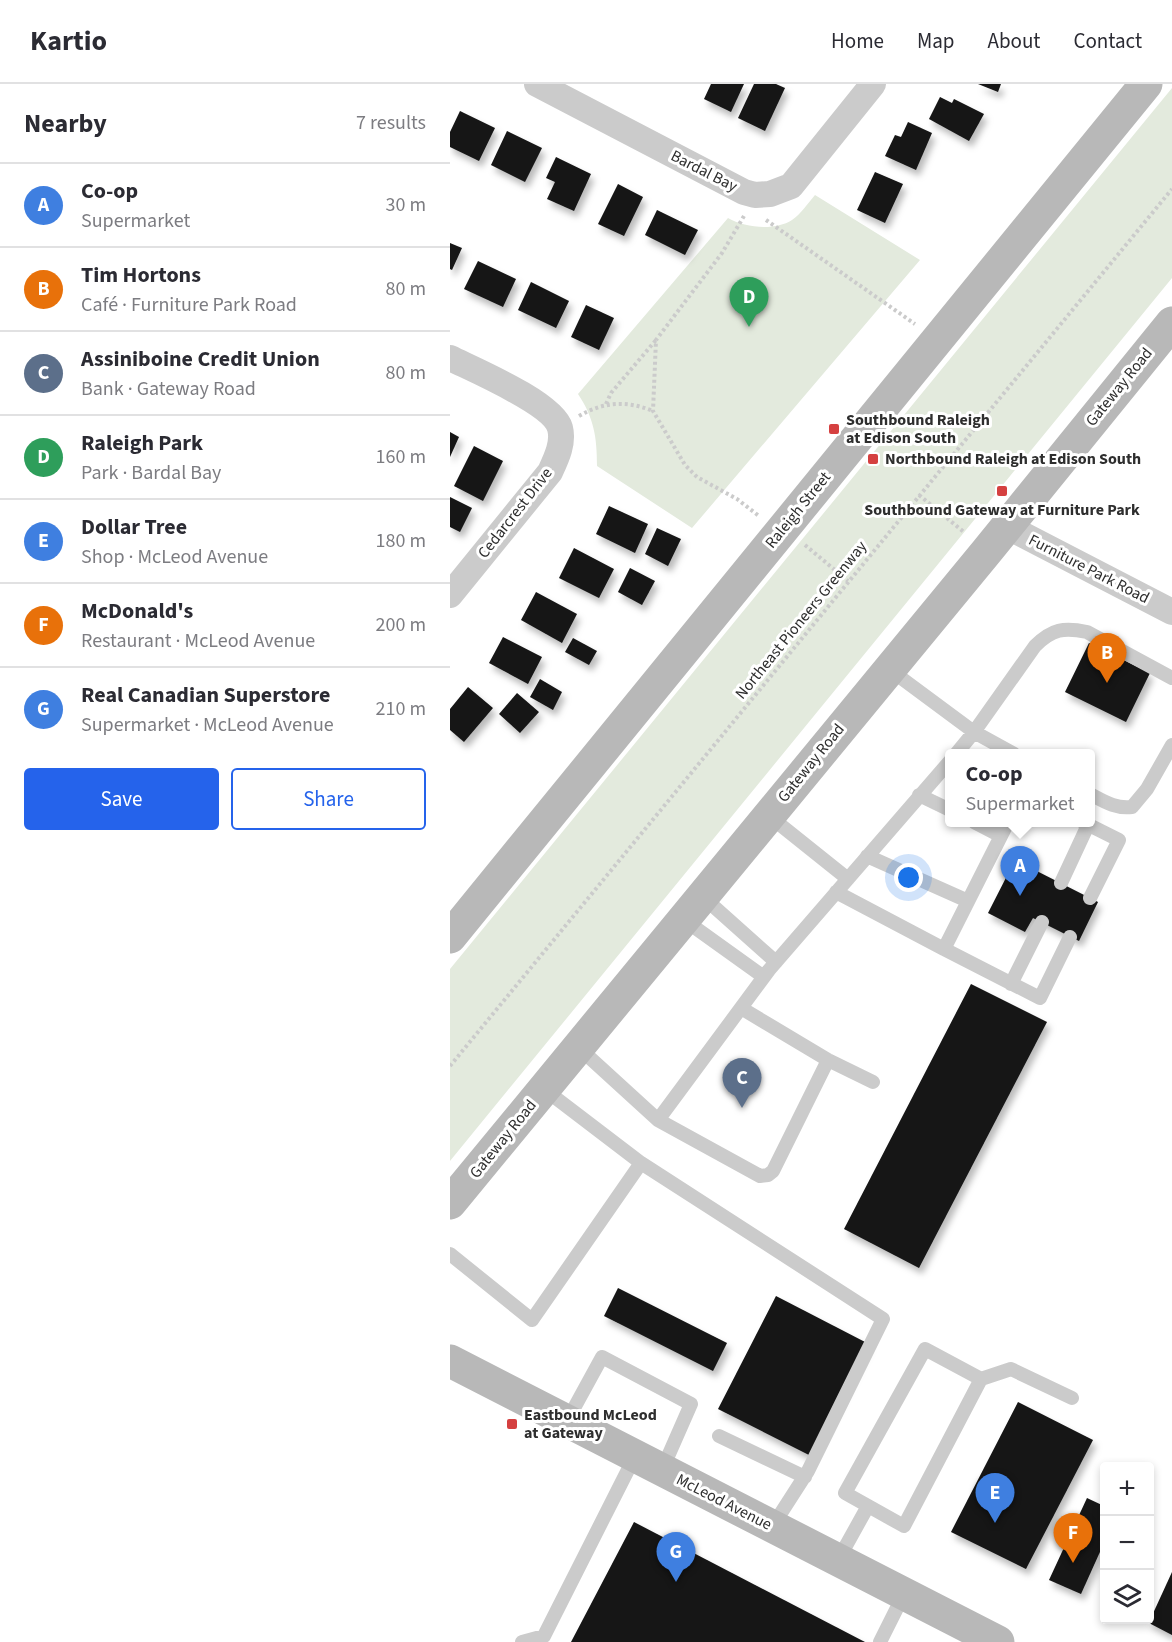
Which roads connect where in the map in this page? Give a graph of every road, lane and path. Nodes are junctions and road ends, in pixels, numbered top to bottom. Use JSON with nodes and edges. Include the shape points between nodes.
{"nodes":[{"id":1,"x":537,"y":84,"type":"edge"},
{"id":2,"x":873,"y":84,"type":"edge"},
{"id":3,"x":1146,"y":84,"type":"edge"},
{"id":4,"x":1172,"y":189,"type":"edge"},
{"id":5,"x":754,"y":204,"type":"junction"},
{"id":6,"x":1172,"y":323,"type":"edge"},
{"id":7,"x":656,"y":340,"type":"junction"},
{"id":8,"x":938,"y":340,"type":"junction"},
{"id":9,"x":450,"y":358,"type":"edge"},
{"id":10,"x":606,"y":404,"type":"junction"},
{"id":11,"x":653,"y":411,"type":"junction"},
{"id":12,"x":560,"y":427,"type":"junction"},
{"id":13,"x":920,"y":495,"type":"junction"},
{"id":14,"x":788,"y":533,"type":"junction"},
{"id":15,"x":997,"y":539,"type":"junction"},
{"id":16,"x":849,"y":581,"type":"junction"},
{"id":17,"x":450,"y":595,"type":"edge"},
{"id":18,"x":1172,"y":612,"type":"edge"},
{"id":19,"x":889,"y":669,"type":"junction"},
{"id":20,"x":1172,"y":678,"type":"edge"},
{"id":21,"x":974,"y":732,"type":"junction"},
{"id":22,"x":1172,"y":745,"type":"edge"},
{"id":23,"x":959,"y":749,"type":"edge"},
{"id":24,"x":1006,"y":749,"type":"edge"},
{"id":25,"x":945,"y":767,"type":"edge"},
{"id":26,"x":920,"y":795,"type":"junction"},
{"id":27,"x":1095,"y":797,"type":"edge"},
{"id":28,"x":945,"y":808,"type":"edge"},
{"id":29,"x":768,"y":815,"type":"junction"},
{"id":30,"x":984,"y":827,"type":"edge"},
{"id":31,"x":1006,"y":827,"type":"edge"},
{"id":32,"x":1084,"y":827,"type":"edge"},
{"id":33,"x":1091,"y":827,"type":"edge"},
{"id":34,"x":1001,"y":836,"type":"junction"},
{"id":35,"x":867,"y":856,"type":"junction"},
{"id":36,"x":848,"y":879,"type":"junction"},
{"id":37,"x":1061,"y":883,"type":"dead end"},
{"id":38,"x":836,"y":892,"type":"junction"},
{"id":39,"x":1090,"y":898,"type":"dead end"},
{"id":40,"x":968,"y":901,"type":"junction"},
{"id":41,"x":692,"y":908,"type":"junction"},
{"id":42,"x":1042,"y":922,"type":"dead end"},
{"id":43,"x":450,"y":937,"type":"edge"},
{"id":44,"x":1070,"y":937,"type":"dead end"},
{"id":45,"x":944,"y":949,"type":"junction"},
{"id":46,"x":776,"y":962,"type":"junction"},
{"id":47,"x":764,"y":977,"type":"junction"},
{"id":48,"x":1011,"y":984,"type":"junction"},
{"id":49,"x":741,"y":1008,"type":"junction"},
{"id":50,"x":578,"y":1047,"type":"junction"},
{"id":51,"x":828,"y":1060,"type":"junction"},
{"id":52,"x":450,"y":1066,"type":"edge"},
{"id":53,"x":873,"y":1082,"type":"dead end"},
{"id":54,"x":544,"y":1089,"type":"junction"},
{"id":55,"x":658,"y":1120,"type":"junction"},
{"id":56,"x":641,"y":1163,"type":"junction"},
{"id":57,"x":450,"y":1203,"type":"edge"},
{"id":58,"x":450,"y":1254,"type":"edge"},
{"id":59,"x":450,"y":1361,"type":"edge"},
{"id":60,"x":981,"y":1379,"type":"junction"},
{"id":61,"x":1072,"y":1398,"type":"dead end"},
{"id":62,"x":567,"y":1421,"type":"junction"},
{"id":63,"x":719,"y":1436,"type":"dead end"},
{"id":64,"x":649,"y":1463,"type":"junction"},
{"id":65,"x":804,"y":1477,"type":"junction"},
{"id":66,"x":868,"y":1506,"type":"junction"},
{"id":67,"x":772,"y":1527,"type":"junction"},
{"id":68,"x":838,"y":1560,"type":"junction"},
{"id":69,"x":904,"y":1594,"type":"junction"},
{"id":70,"x":522,"y":1642,"type":"edge"},
{"id":71,"x":880,"y":1642,"type":"edge"},
{"id":72,"x":998,"y":1642,"type":"edge"}],
"edges":[{"from":1,"to":5,"type":"street","name":"Bardal Bay","via":[[734,186]]},
{"from":2,"to":5,"type":"street","name":"Bardal Bay","via":[[790,186]]},
{"from":3,"to":8,"type":"street","name":"Raleigh Street"},
{"from":4,"to":13,"type":"path","name":"Northeast Pioneers Greenway"},
{"from":5,"to":7,"type":"path"},
{"from":5,"to":8,"type":"path","via":[[763,218]]},
{"from":6,"to":15,"type":"street","name":"Gateway Road"},
{"from":7,"to":10,"type":"path"},
{"from":7,"to":11,"type":"path"},
{"from":8,"to":14,"type":"street","name":"Raleigh Street"},
{"from":9,"to":12,"type":"street","via":[[532,400],[547,410]]},
{"from":10,"to":11,"type":"path"},
{"from":10,"to":12,"type":"path"},
{"from":11,"to":14,"type":"path","via":[[685,465],[697,477]]},
{"from":12,"to":17,"type":"street","name":"Cedarcrest Drive","via":[[560,451],[550,472]]},
{"from":13,"to":15,"type":"path"},
{"from":13,"to":16,"type":"path","name":"Northeast Pioneers Greenway"},
{"from":14,"to":16,"type":"path"},
{"from":14,"to":43,"type":"street","name":"Raleigh Street"},
{"from":15,"to":18,"type":"street","name":"Furniture Park Road"},
{"from":15,"to":19,"type":"street","name":"Gateway Road"},
{"from":16,"to":52,"type":"path","name":"Northeast Pioneers Greenway"},
{"from":19,"to":21,"type":"lane"},
{"from":19,"to":29,"type":"street","name":"Gateway Road"},
{"from":20,"to":21,"type":"lane","via":[[1087,632],[1060,630],[1046,635],[1035,646]]},
{"from":21,"to":23,"type":"lane"},
{"from":21,"to":24,"type":"lane"},
{"from":22,"to":27,"type":"lane","via":[[1132,807],[1113,806]]},
{"from":25,"to":26,"type":"lane"},
{"from":26,"to":28,"type":"lane"},
{"from":26,"to":35,"type":"lane"},
{"from":29,"to":36,"type":"lane"},
{"from":29,"to":41,"type":"street","name":"Gateway Road"},
{"from":30,"to":34,"type":"lane"},
{"from":31,"to":34,"type":"lane"},
{"from":32,"to":37,"type":"lane"},
{"from":33,"to":39,"type":"lane","via":[[1119,840]]},
{"from":34,"to":40,"type":"lane"},
{"from":35,"to":36,"type":"lane"},
{"from":35,"to":40,"type":"lane"},
{"from":36,"to":38,"type":"lane"},
{"from":38,"to":45,"type":"lane"},
{"from":38,"to":46,"type":"lane"},
{"from":40,"to":45,"type":"lane"},
{"from":41,"to":46,"type":"lane"},
{"from":41,"to":47,"type":"lane"},
{"from":41,"to":50,"type":"street","name":"Gateway Road"},
{"from":42,"to":48,"type":"lane"},
{"from":44,"to":48,"type":"lane","via":[[1040,998]]},
{"from":45,"to":48,"type":"lane"},
{"from":46,"to":47,"type":"lane"},
{"from":47,"to":49,"type":"lane"},
{"from":49,"to":51,"type":"lane"},
{"from":49,"to":55,"type":"lane"},
{"from":50,"to":54,"type":"street","name":"Gateway Road"},
{"from":50,"to":55,"type":"lane"},
{"from":51,"to":53,"type":"lane"},
{"from":51,"to":55,"type":"lane","via":[[768,1175],[750,1171]]},
{"from":54,"to":56,"type":"lane"},
{"from":54,"to":57,"type":"street","name":"Gateway Road"},
{"from":56,"to":58,"type":"lane","via":[[532,1320]]},
{"from":56,"to":65,"type":"lane","via":[[883,1319]]},
{"from":59,"to":62,"type":"street","name":"McLeod Avenue"},
{"from":60,"to":61,"type":"lane","via":[[1011,1369]]},
{"from":60,"to":66,"type":"lane","via":[[904,1526]]},
{"from":60,"to":66,"type":"lane","via":[[925,1349],[845,1493]]},
{"from":62,"to":64,"type":"street","name":"McLeod Avenue"},
{"from":62,"to":64,"type":"lane","via":[[602,1358],[691,1404]]},
{"from":63,"to":65,"type":"lane"},
{"from":64,"to":67,"type":"street","name":"McLeod Avenue"},
{"from":64,"to":70,"type":"lane","via":[[544,1636]]},
{"from":65,"to":67,"type":"lane"},
{"from":66,"to":68,"type":"lane"},
{"from":67,"to":68,"type":"street","name":"McLeod Avenue"},
{"from":68,"to":69,"type":"street","name":"McLeod Avenue"},
{"from":69,"to":71,"type":"lane"},
{"from":69,"to":72,"type":"street","name":"McLeod Avenue","via":[[958,1628]]}]}
